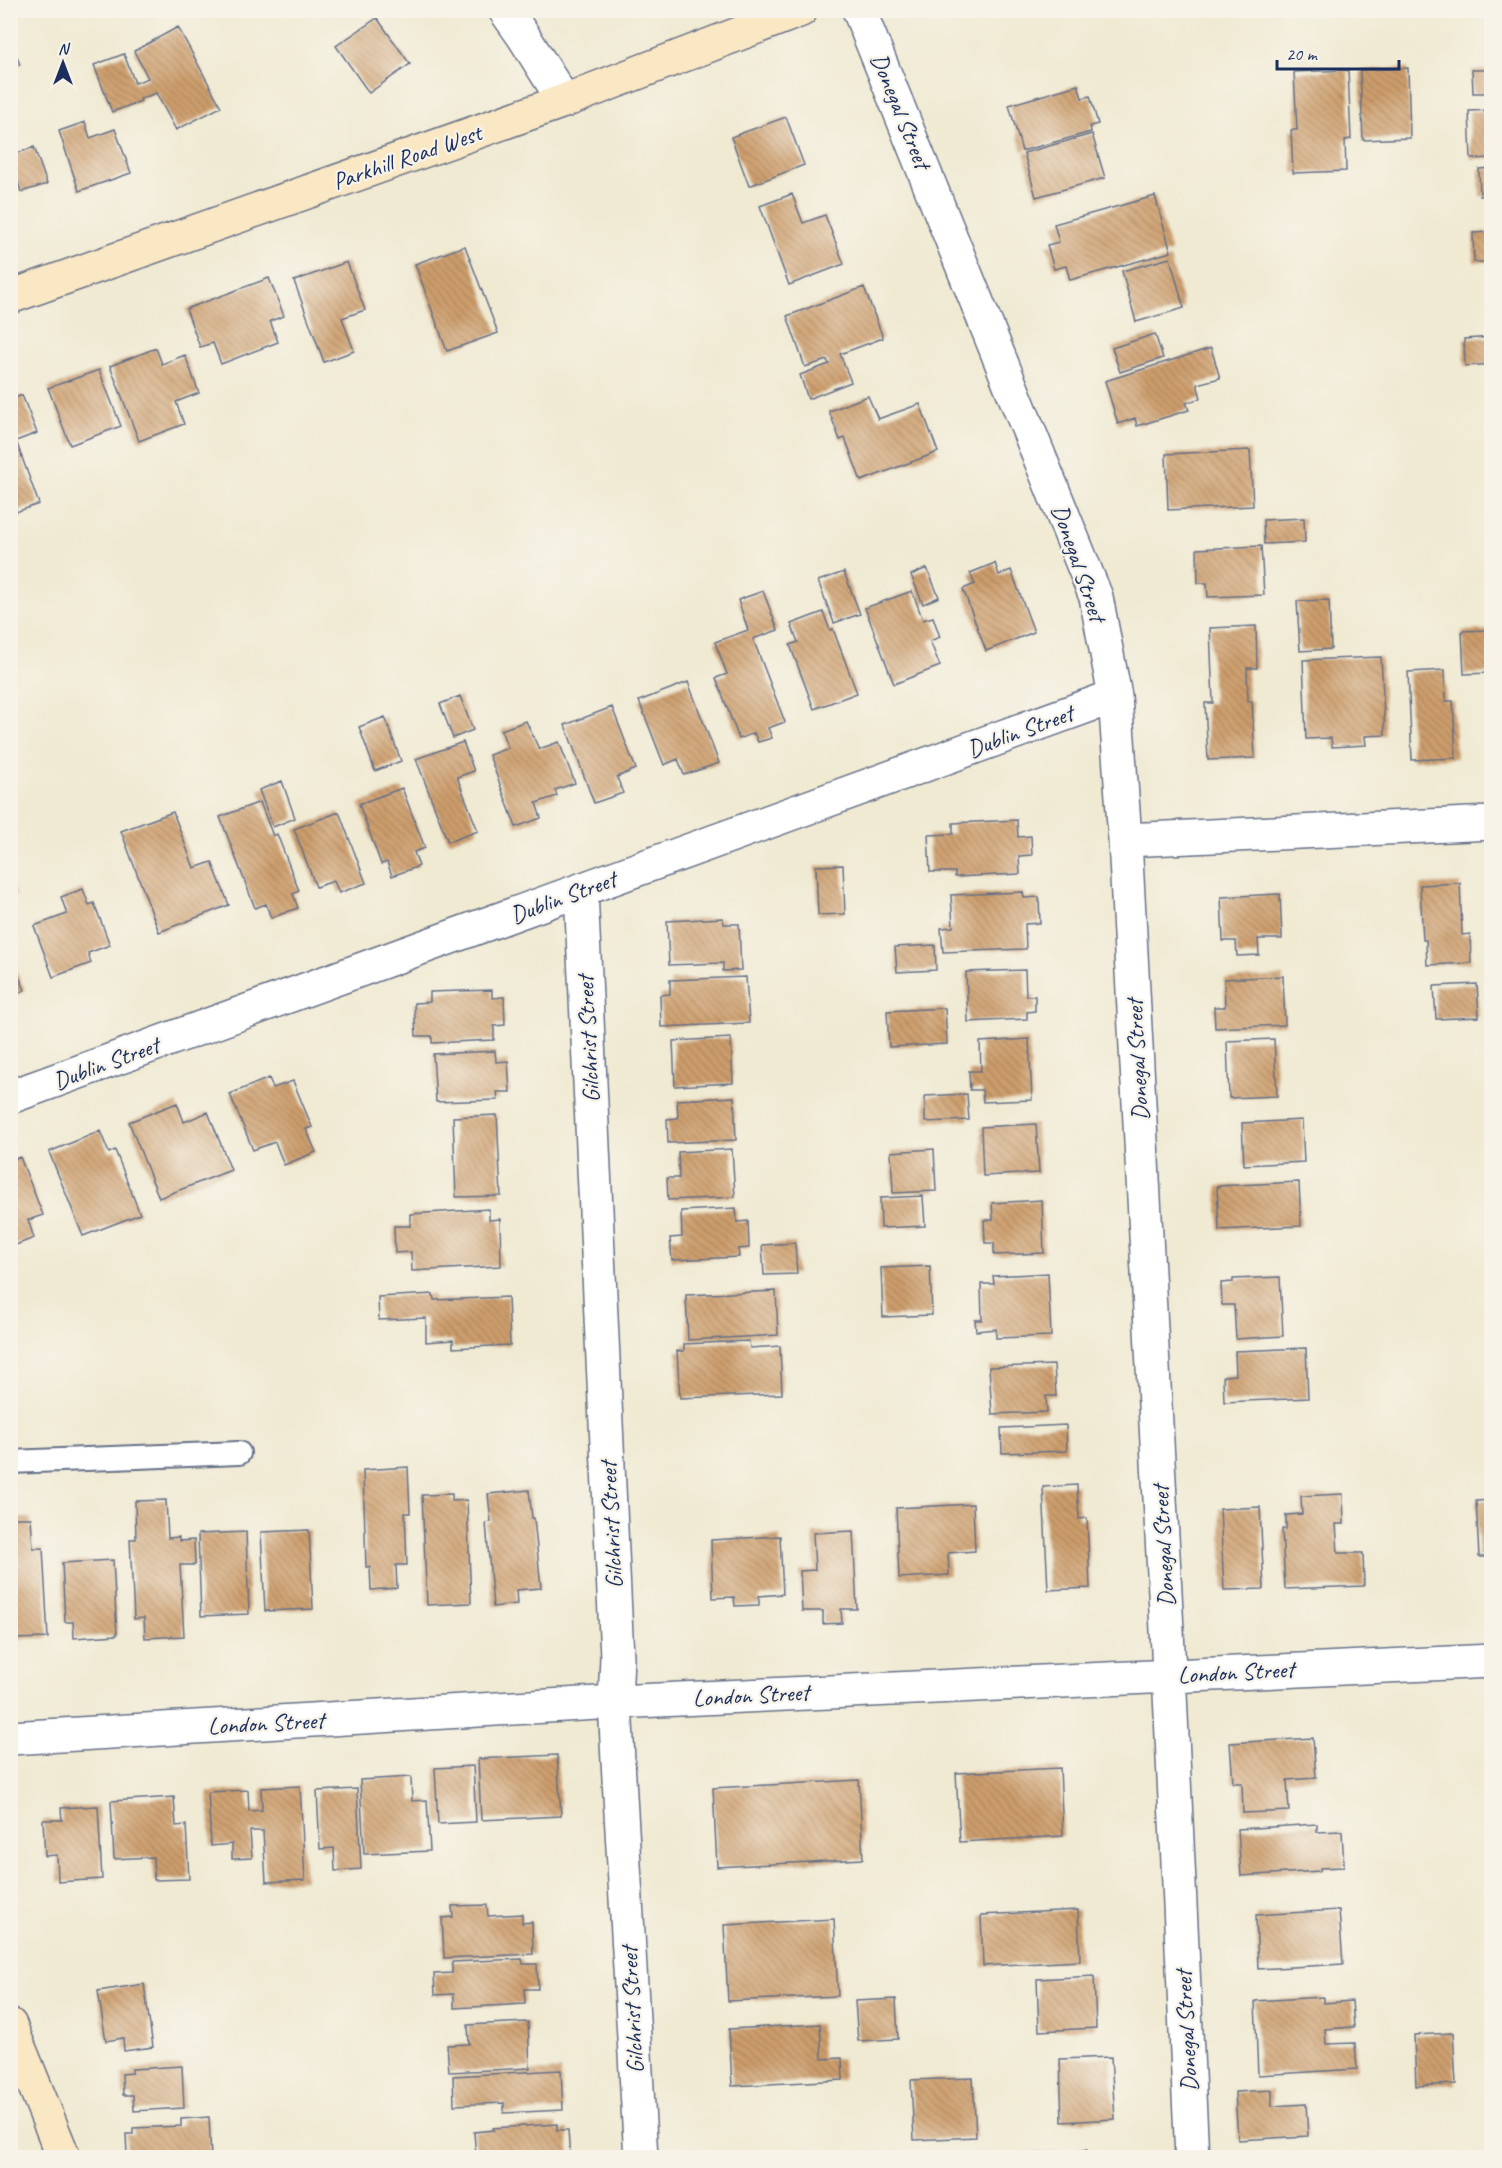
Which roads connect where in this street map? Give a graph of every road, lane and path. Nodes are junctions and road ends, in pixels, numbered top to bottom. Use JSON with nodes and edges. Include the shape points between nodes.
{"nodes":[{"id":1,"x":505,"y":10,"type":"edge"},
{"id":2,"x":801,"y":10,"type":"edge"},
{"id":3,"x":859,"y":10,"type":"edge"},
{"id":4,"x":564,"y":101,"type":"junction"},
{"id":5,"x":10,"y":297,"type":"edge"},
{"id":6,"x":1115,"y":696,"type":"junction"},
{"id":7,"x":1491,"y":823,"type":"edge"},
{"id":8,"x":1125,"y":840,"type":"junction"},
{"id":9,"x":581,"y":891,"type":"junction"},
{"id":10,"x":10,"y":1097,"type":"edge"},
{"id":11,"x":239,"y":1454,"type":"dead end"},
{"id":12,"x":10,"y":1462,"type":"edge"},
{"id":13,"x":1491,"y":1660,"type":"edge"},
{"id":14,"x":1169,"y":1675,"type":"junction"},
{"id":15,"x":615,"y":1702,"type":"junction"},
{"id":16,"x":10,"y":1738,"type":"edge"},
{"id":17,"x":10,"y":2025,"type":"edge"},
{"id":18,"x":64,"y":2157,"type":"edge"},
{"id":19,"x":642,"y":2157,"type":"edge"},
{"id":20,"x":1192,"y":2157,"type":"edge"}],
"edges":[{"from":1,"to":4,"type":"street"},
{"from":2,"to":4,"type":"main road","name":"Parkhill Road West"},
{"from":3,"to":6,"type":"street","name":"Donegal Street","via":[[1096,597]]},
{"from":4,"to":5,"type":"main road","name":"Parkhill Road West"},
{"from":6,"to":8,"type":"street","name":"Donegal Street"},
{"from":6,"to":9,"type":"street","name":"Dublin Street"},
{"from":7,"to":8,"type":"street"},
{"from":8,"to":14,"type":"street","name":"Donegal Street"},
{"from":9,"to":10,"type":"street","name":"Dublin Street"},
{"from":9,"to":15,"type":"street","name":"Gilchrist Street","via":[[617,1645]]},
{"from":11,"to":12,"type":"lane"},
{"from":13,"to":14,"type":"street","name":"London Street"},
{"from":14,"to":15,"type":"street","name":"London Street"},
{"from":14,"to":20,"type":"street","name":"Donegal Street"},
{"from":15,"to":16,"type":"street","name":"London Street"},
{"from":15,"to":19,"type":"street","name":"Gilchrist Street"},
{"from":17,"to":18,"type":"main road"}]}
